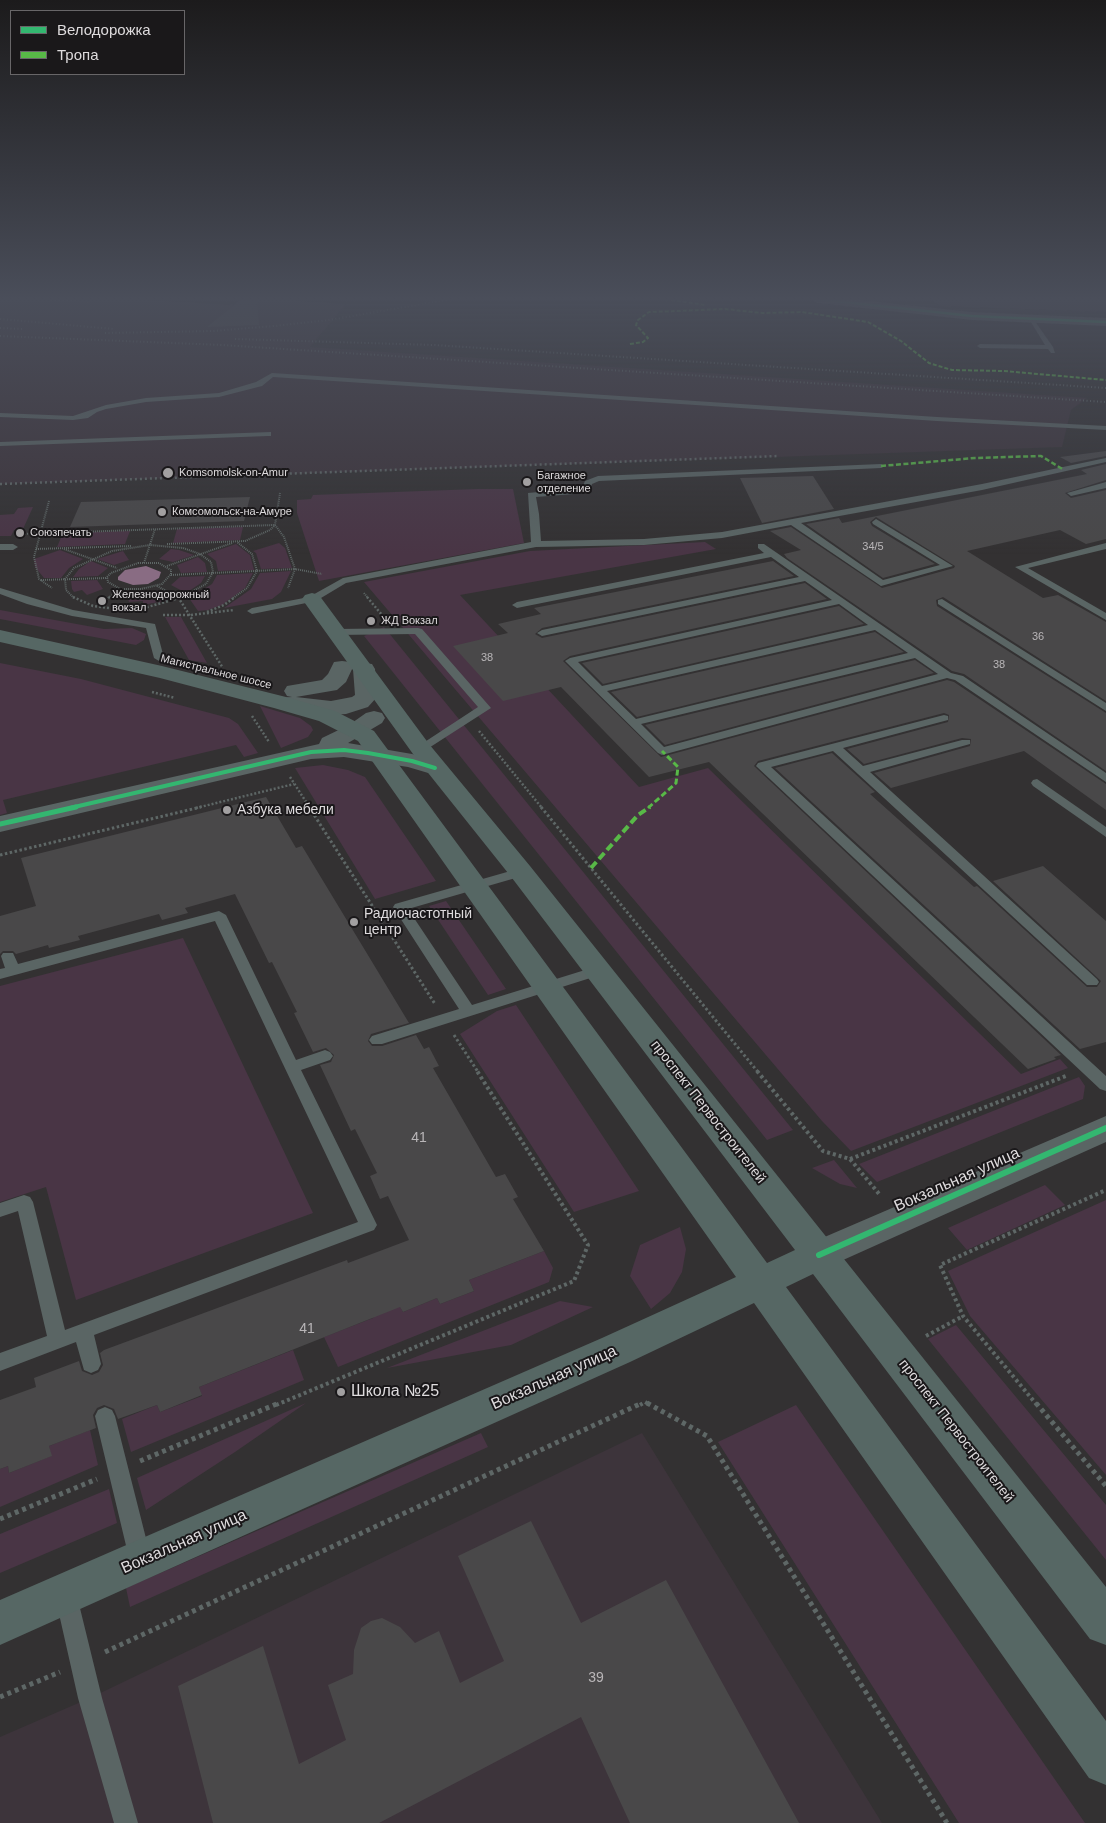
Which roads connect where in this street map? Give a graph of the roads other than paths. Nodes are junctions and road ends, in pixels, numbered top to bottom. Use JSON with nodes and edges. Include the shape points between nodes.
{"nodes":[{"id":1,"x":259,"y":384,"type":"edge"},
{"id":2,"x":409,"y":384,"type":"edge"},
{"id":3,"x":0,"y":415,"type":"edge"},
{"id":4,"x":1106,"y":428,"type":"edge"},
{"id":5,"x":268,"y":434,"type":"dead end"},
{"id":6,"x":0,"y":444,"type":"edge"},
{"id":7,"x":1106,"y":460,"type":"edge"},
{"id":8,"x":881,"y":466,"type":"dead end"},
{"id":9,"x":1106,"y":485,"type":"edge"},
{"id":10,"x":1071,"y":493,"type":"dead end"},
{"id":11,"x":794,"y":522,"type":"junction"},
{"id":12,"x":876,"y":522,"type":"dead end"},
{"id":13,"x":536,"y":544,"type":"junction"},
{"id":14,"x":762,"y":546,"type":"dead end"},
{"id":15,"x":1106,"y":546,"type":"edge"},
{"id":16,"x":0,"y":547,"type":"edge"},
{"id":17,"x":13,"y":547,"type":"dead end"},
{"id":18,"x":772,"y":554,"type":"junction"},
{"id":19,"x":807,"y":578,"type":"junction"},
{"id":20,"x":0,"y":590,"type":"edge"},
{"id":21,"x":298,"y":597,"type":"junction"},
{"id":22,"x":840,"y":600,"type":"junction"},
{"id":23,"x":942,"y":602,"type":"dead end"},
{"id":24,"x":517,"y":605,"type":"dead end"},
{"id":25,"x":252,"y":611,"type":"dead end"},
{"id":26,"x":1106,"y":617,"type":"edge"},
{"id":27,"x":0,"y":624,"type":"edge"},
{"id":28,"x":877,"y":626,"type":"junction"},
{"id":29,"x":336,"y":632,"type":"junction"},
{"id":30,"x":542,"y":633,"type":"dead end"},
{"id":31,"x":0,"y":636,"type":"edge"},
{"id":32,"x":917,"y":654,"type":"junction"},
{"id":33,"x":152,"y":663,"type":"junction"},
{"id":34,"x":353,"y":668,"type":"junction"},
{"id":35,"x":947,"y":675,"type":"junction"},
{"id":36,"x":599,"y":690,"type":"junction"},
{"id":37,"x":288,"y":697,"type":"junction"},
{"id":38,"x":1106,"y":708,"type":"edge"},
{"id":39,"x":361,"y":713,"type":"junction"},
{"id":40,"x":944,"y":718,"type":"dead end"},
{"id":41,"x":633,"y":723,"type":"junction"},
{"id":42,"x":966,"y":742,"type":"dead end"},
{"id":43,"x":835,"y":747,"type":"junction"},
{"id":44,"x":311,"y":752,"type":"junction"},
{"id":45,"x":382,"y":756,"type":"junction"},
{"id":46,"x":428,"y":758,"type":"junction"},
{"id":47,"x":860,"y":770,"type":"junction"},
{"id":48,"x":1106,"y":778,"type":"edge"},
{"id":49,"x":1037,"y":783,"type":"dead end"},
{"id":50,"x":0,"y":824,"type":"edge"},
{"id":51,"x":1106,"y":833,"type":"edge"},
{"id":52,"x":521,"y":872,"type":"junction"},
{"id":53,"x":473,"y":886,"type":"junction"},
{"id":54,"x":7,"y":967,"type":"edge"},
{"id":55,"x":598,"y":971,"type":"junction"},
{"id":56,"x":1092,"y":982,"type":"dead end"},
{"id":57,"x":545,"y":987,"type":"junction"},
{"id":58,"x":468,"y":1011,"type":"junction"},
{"id":59,"x":377,"y":1040,"type":"dead end"},
{"id":60,"x":325,"y":1056,"type":"dead end"},
{"id":61,"x":292,"y":1067,"type":"junction"},
{"id":62,"x":1106,"y":1085,"type":"edge"},
{"id":63,"x":1106,"y":1128,"type":"edge"},
{"id":64,"x":0,"y":1210,"type":"edge"},
{"id":65,"x":819,"y":1255,"type":"junction"},
{"id":66,"x":760,"y":1281,"type":"junction"},
{"id":67,"x":83,"y":1331,"type":"junction"},
{"id":68,"x":58,"y":1341,"type":"junction"},
{"id":69,"x":0,"y":1362,"type":"edge"},
{"id":70,"x":91,"y":1364,"type":"dead end"},
{"id":71,"x":105,"y":1416,"type":"dead end"},
{"id":72,"x":140,"y":1562,"type":"junction"},
{"id":73,"x":66,"y":1595,"type":"junction"},
{"id":74,"x":0,"y":1623,"type":"edge"},
{"id":75,"x":1106,"y":1624,"type":"edge"},
{"id":76,"x":1106,"y":1761,"type":"edge"},
{"id":77,"x":126,"y":1823,"type":"edge"}],
"edges":[{"from":1,"to":3,"type":"lane","via":[[219,395],[106,407],[72,418]]},
{"from":2,"to":4,"type":"lane"},
{"from":5,"to":6,"type":"lane"},
{"from":7,"to":11,"type":"lane"},
{"from":8,"to":13,"type":"lane","via":[[598,479],[588,483],[586,490],[532,495]]},
{"from":9,"to":10,"type":"lane"},
{"from":11,"to":12,"type":"lane","via":[[881,583],[948,566]]},
{"from":11,"to":13,"type":"lane","via":[[712,536],[644,542]]},
{"from":13,"to":21,"type":"lane","via":[[343,581]]},
{"from":14,"to":18,"type":"lane"},
{"from":15,"to":26,"type":"lane","via":[[1020,567]]},
{"from":16,"to":17,"type":"lane"},
{"from":18,"to":19,"type":"lane"},
{"from":18,"to":24,"type":"lane"},
{"from":19,"to":22,"type":"lane"},
{"from":19,"to":30,"type":"lane"},
{"from":20,"to":33,"type":"lane","via":[[72,613],[151,626]]},
{"from":21,"to":25,"type":"lane"},
{"from":21,"to":29,"type":"main road","name":"проспект Первостроителей"},
{"from":21,"to":34,"type":"main road"},
{"from":22,"to":28,"type":"lane"},
{"from":22,"to":36,"type":"lane","via":[[570,661]]},
{"from":23,"to":38,"type":"lane"},
{"from":27,"to":33,"type":"main road","name":"Магистральное шоссе"},
{"from":28,"to":32,"type":"lane"},
{"from":28,"to":36,"type":"lane"},
{"from":29,"to":34,"type":"main road","name":"проспект Первостроителей"},
{"from":29,"to":46,"type":"lane","via":[[418,631],[485,708],[468,718]]},
{"from":31,"to":33,"type":"main road","name":"Магистральное шоссе"},
{"from":32,"to":35,"type":"lane"},
{"from":32,"to":41,"type":"lane"},
{"from":33,"to":37,"type":"main road","name":"Магистральное шоссе"},
{"from":34,"to":37,"type":"street","via":[[328,685]]},
{"from":34,"to":39,"type":"street"},
{"from":34,"to":46,"type":"main road","name":"проспект Первостроителей"},
{"from":35,"to":41,"type":"lane","via":[[662,751]]},
{"from":35,"to":48,"type":"lane","via":[[959,678]]},
{"from":36,"to":41,"type":"lane"},
{"from":37,"to":39,"type":"main road","name":"Магистральное шоссе"},
{"from":39,"to":44,"type":"street"},
{"from":39,"to":45,"type":"main road"},
{"from":39,"to":46,"type":"main road","name":"Магистральное шоссе"},
{"from":40,"to":43,"type":"lane"},
{"from":42,"to":47,"type":"lane"},
{"from":43,"to":47,"type":"lane"},
{"from":43,"to":62,"type":"lane","via":[[762,766]]},
{"from":44,"to":45,"type":"street","via":[[344,750]]},
{"from":44,"to":50,"type":"street"},
{"from":45,"to":46,"type":"street"},
{"from":45,"to":53,"type":"main road"},
{"from":46,"to":52,"type":"main road","name":"проспект Первостроителей"},
{"from":47,"to":56,"type":"lane"},
{"from":49,"to":51,"type":"lane"},
{"from":52,"to":53,"type":"lane"},
{"from":52,"to":55,"type":"main road","name":"проспект Первостроителей"},
{"from":53,"to":57,"type":"main road"},
{"from":53,"to":58,"type":"lane","via":[[400,907]]},
{"from":54,"to":61,"type":"lane","via":[[219,915]]},
{"from":55,"to":57,"type":"lane"},
{"from":55,"to":65,"type":"main road","name":"проспект Первостроителей"},
{"from":57,"to":58,"type":"lane"},
{"from":57,"to":66,"type":"main road"},
{"from":58,"to":59,"type":"lane"},
{"from":60,"to":61,"type":"lane"},
{"from":61,"to":67,"type":"lane","via":[[368,1225]]},
{"from":63,"to":65,"type":"street","name":"Вокзальная улица"},
{"from":64,"to":68,"type":"lane","via":[[24,1202]]},
{"from":65,"to":66,"type":"main road","name":"Вокзальная улица"},
{"from":65,"to":75,"type":"main road","name":"проспект Первостроителей"},
{"from":66,"to":72,"type":"main road","name":"Вокзальная улица","via":[[616,1350]]},
{"from":66,"to":76,"type":"main road"},
{"from":67,"to":68,"type":"lane"},
{"from":67,"to":70,"type":"lane"},
{"from":68,"to":69,"type":"lane"},
{"from":71,"to":72,"type":"lane"},
{"from":72,"to":73,"type":"main road","name":"Вокзальная улица"},
{"from":73,"to":74,"type":"main road","name":"Вокзальная улица"},
{"from":73,"to":77,"type":"lane","via":[[81,1663]]}]}
